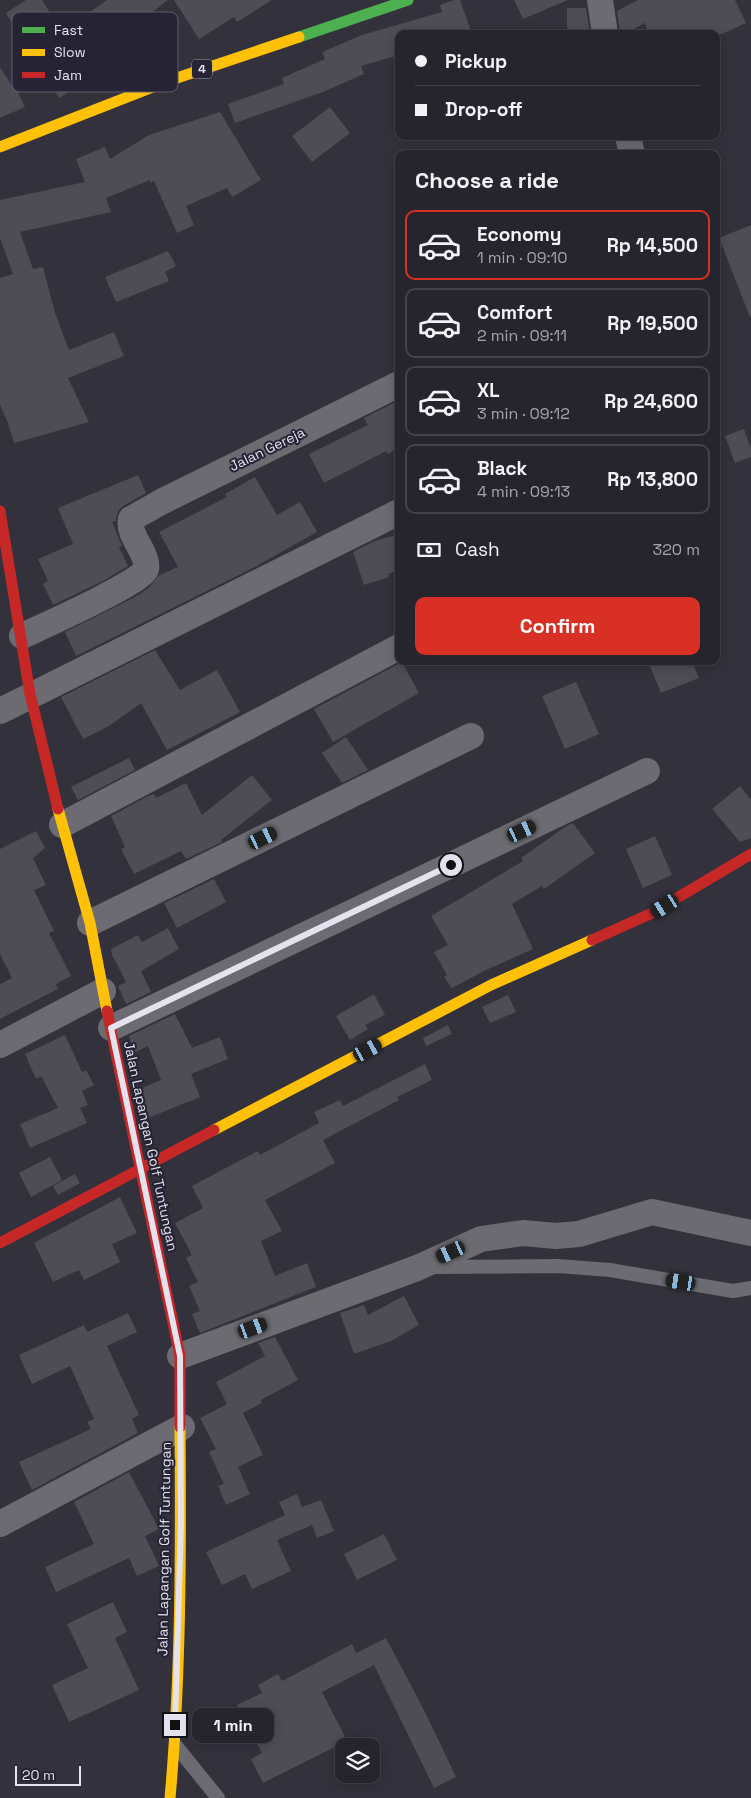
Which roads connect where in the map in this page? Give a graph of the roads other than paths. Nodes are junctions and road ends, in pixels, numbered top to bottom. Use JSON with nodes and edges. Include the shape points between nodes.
{"nodes":[{"id":1,"x":408,"y":0,"type":"edge"},
{"id":2,"x":600,"y":0,"type":"edge"},
{"id":3,"x":604,"y":30,"type":"edge"},
{"id":4,"x":178,"y":78,"type":"edge"},
{"id":5,"x":140,"y":92,"type":"edge"},
{"id":6,"x":0,"y":147,"type":"edge"},
{"id":7,"x":395,"y":386,"type":"edge"},
{"id":8,"x":0,"y":511,"type":"edge"},
{"id":9,"x":395,"y":514,"type":"edge"},
{"id":10,"x":6,"y":585,"type":"edge"},
{"id":11,"x":22,"y":636,"type":"junction"},
{"id":12,"x":395,"y":649,"type":"edge"},
{"id":13,"x":30,"y":694,"type":"junction"},
{"id":14,"x":0,"y":711,"type":"edge"},
{"id":15,"x":471,"y":736,"type":"dead end"},
{"id":16,"x":647,"y":771,"type":"dead end"},
{"id":17,"x":62,"y":825,"type":"junction"},
{"id":18,"x":751,"y":854,"type":"edge"},
{"id":19,"x":90,"y":923,"type":"junction"},
{"id":20,"x":103,"y":991,"type":"junction"},
{"id":21,"x":111,"y":1028,"type":"junction"},
{"id":22,"x":0,"y":1045,"type":"edge"},
{"id":23,"x":141,"y":1169,"type":"junction"},
{"id":24,"x":751,"y":1233,"type":"edge"},
{"id":25,"x":0,"y":1243,"type":"edge"},
{"id":26,"x":417,"y":1268,"type":"junction"},
{"id":27,"x":751,"y":1288,"type":"edge"},
{"id":28,"x":180,"y":1356,"type":"junction"},
{"id":29,"x":182,"y":1427,"type":"junction"},
{"id":30,"x":0,"y":1524,"type":"edge"},
{"id":31,"x":175,"y":1744,"type":"junction"},
{"id":32,"x":170,"y":1798,"type":"edge"},
{"id":33,"x":218,"y":1798,"type":"edge"}],
"edges":[{"from":1,"to":4,"type":"main road","number":"4"},
{"from":2,"to":3,"type":"street"},
{"from":5,"to":6,"type":"main road","number":"4"},
{"from":7,"to":11,"type":"street","name":"Jalan Gereja","via":[[160,502],[133,520],[145,562],[146,569],[142,575]]},
{"from":8,"to":10,"type":"main road","name":"Jalan Lapangan Golf Tuntungan"},
{"from":9,"to":13,"type":"street"},
{"from":10,"to":11,"type":"main road","name":"Jalan Lapangan Golf Tuntungan"},
{"from":11,"to":13,"type":"main road","name":"Jalan Lapangan Golf Tuntungan"},
{"from":12,"to":17,"type":"street"},
{"from":13,"to":14,"type":"street"},
{"from":13,"to":17,"type":"main road","name":"Jalan Lapangan Golf Tuntungan"},
{"from":15,"to":19,"type":"street"},
{"from":16,"to":21,"type":"street"},
{"from":17,"to":19,"type":"main road","name":"Jalan Lapangan Golf Tuntungan"},
{"from":18,"to":23,"type":"main road","via":[[650,914],[491,985]]},
{"from":19,"to":20,"type":"main road","name":"Jalan Lapangan Golf Tuntungan"},
{"from":20,"to":21,"type":"main road","name":"Jalan Lapangan Golf Tuntungan"},
{"from":20,"to":22,"type":"street"},
{"from":21,"to":23,"type":"main road","name":"Jalan Lapangan Golf Tuntungan"},
{"from":23,"to":25,"type":"main road"},
{"from":23,"to":28,"type":"main road","name":"Jalan Lapangan Golf Tuntungan"},
{"from":24,"to":26,"type":"street","via":[[652,1212],[579,1234],[556,1236],[523,1232],[481,1239]]},
{"from":26,"to":27,"type":"lane","via":[[558,1266],[610,1270],[734,1291]]},
{"from":26,"to":28,"type":"street"},
{"from":28,"to":29,"type":"main road","name":"Jalan Lapangan Golf Tuntungan"},
{"from":29,"to":30,"type":"street"},
{"from":29,"to":31,"type":"main road","name":"Jalan Lapangan Golf Tuntungan"},
{"from":31,"to":32,"type":"main road","name":"Jalan Lapangan Golf Tuntungan"},
{"from":31,"to":33,"type":"lane"}]}
